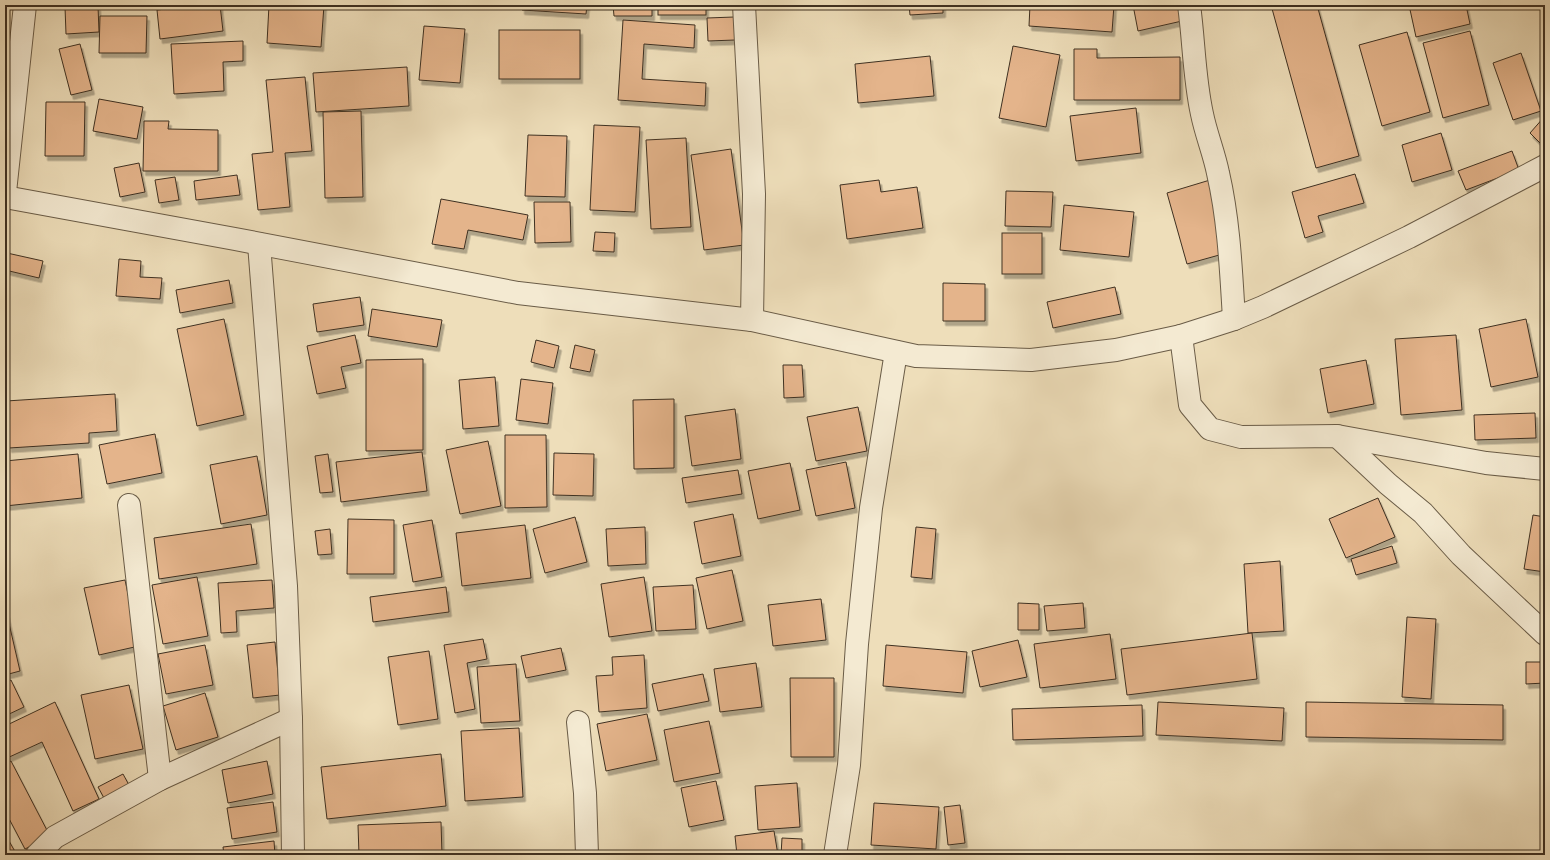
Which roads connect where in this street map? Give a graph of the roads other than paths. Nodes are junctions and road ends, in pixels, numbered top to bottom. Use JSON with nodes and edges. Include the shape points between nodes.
{"nodes":[{"id":1,"x":25,"y":5,"type":"edge"},
{"id":2,"x":744,"y":5,"type":"edge"},
{"id":3,"x":1189,"y":5,"type":"edge"},
{"id":4,"x":1545,"y":166,"type":"edge"},
{"id":5,"x":5,"y":192,"type":"edge"},
{"id":6,"x":5,"y":197,"type":"edge"},
{"id":7,"x":259,"y":244,"type":"junction"},
{"id":8,"x":1234,"y":319,"type":"junction"},
{"id":9,"x":752,"y":320,"type":"junction"},
{"id":10,"x":1181,"y":336,"type":"junction"},
{"id":11,"x":896,"y":352,"type":"junction"},
{"id":12,"x":1337,"y":436,"type":"junction"},
{"id":13,"x":1545,"y":470,"type":"edge"},
{"id":14,"x":130,"y":505,"type":"dead end"},
{"id":15,"x":1545,"y":634,"type":"edge"},
{"id":16,"x":291,"y":719,"type":"junction"},
{"id":17,"x":578,"y":722,"type":"dead end"},
{"id":18,"x":160,"y":779,"type":"junction"},
{"id":19,"x":37,"y":855,"type":"edge"},
{"id":20,"x":293,"y":855,"type":"edge"},
{"id":21,"x":587,"y":855,"type":"edge"},
{"id":22,"x":835,"y":855,"type":"edge"}],
"edges":[{"from":1,"to":5,"type":"street"},
{"from":2,"to":9,"type":"street","via":[[754,194]]},
{"from":3,"to":8,"type":"street","via":[[1194,64],[1202,114],[1218,173],[1230,246]]},
{"from":4,"to":8,"type":"street","via":[[1410,237]]},
{"from":6,"to":7,"type":"street"},
{"from":7,"to":9,"type":"street","via":[[518,294]]},
{"from":7,"to":16,"type":"street","via":[[286,586]]},
{"from":8,"to":10,"type":"street"},
{"from":9,"to":11,"type":"street"},
{"from":10,"to":11,"type":"street","via":[[1116,350],[1031,360],[916,356]]},
{"from":10,"to":12,"type":"street","via":[[1190,405],[1210,429],[1241,437]]},
{"from":11,"to":22,"type":"street","via":[[871,508],[848,765]]},
{"from":12,"to":13,"type":"street","via":[[1486,463]]},
{"from":12,"to":15,"type":"street","via":[[1423,513],[1461,554]]},
{"from":14,"to":18,"type":"street"},
{"from":16,"to":18,"type":"street"},
{"from":16,"to":20,"type":"street"},
{"from":17,"to":21,"type":"street","via":[[585,793]]},
{"from":18,"to":19,"type":"street","via":[[55,837]]}]}
